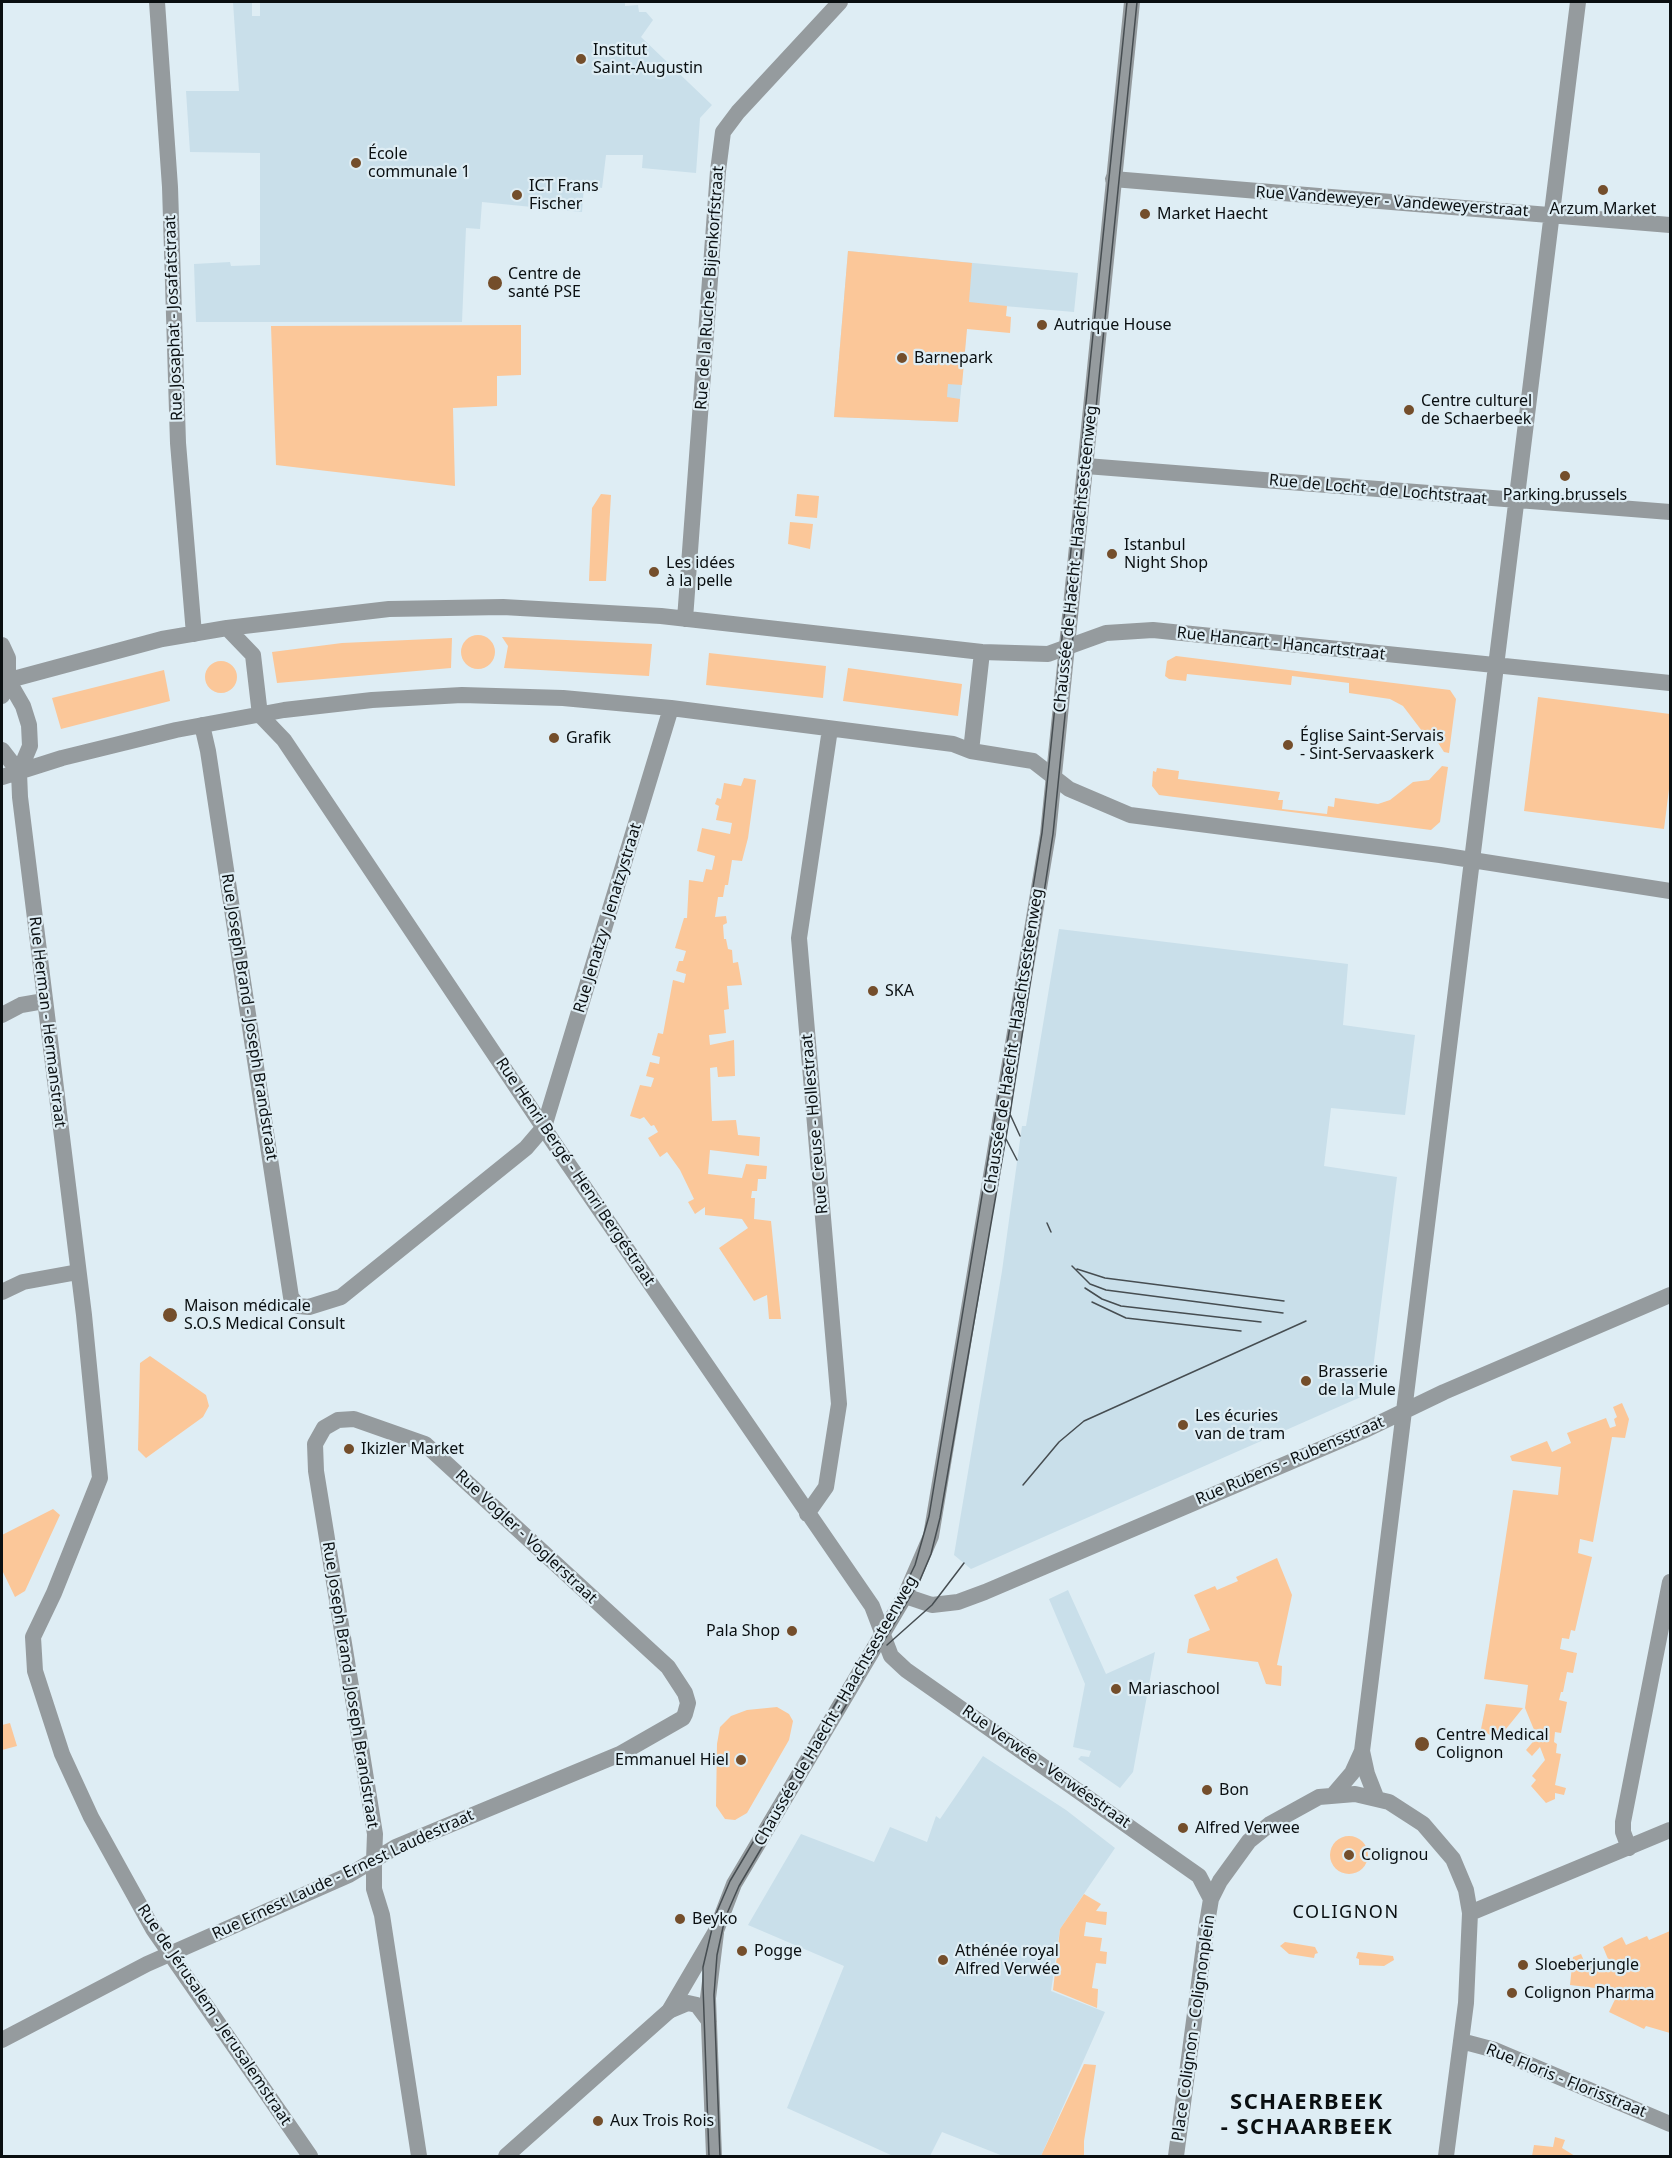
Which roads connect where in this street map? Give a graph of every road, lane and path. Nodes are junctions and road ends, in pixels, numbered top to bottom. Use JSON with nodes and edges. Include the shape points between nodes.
{"nodes":[{"id":1,"x":157,"y":2,"type":"edge"},
{"id":2,"x":840,"y":2,"type":"edge"},
{"id":3,"x":1132,"y":2,"type":"edge"},
{"id":4,"x":1578,"y":2,"type":"edge"},
{"id":5,"x":1113,"y":179,"type":"junction"},
{"id":6,"x":1551,"y":214,"type":"junction"},
{"id":7,"x":1671,"y":225,"type":"edge"},
{"id":8,"x":1086,"y":466,"type":"junction"},
{"id":9,"x":1514,"y":502,"type":"junction"},
{"id":10,"x":1671,"y":512,"type":"edge"},
{"id":11,"x":685,"y":619,"type":"junction"},
{"id":12,"x":227,"y":628,"type":"junction"},
{"id":13,"x":194,"y":634,"type":"junction"},
{"id":14,"x":2,"y":645,"type":"edge"},
{"id":15,"x":1068,"y":645,"type":"junction"},
{"id":16,"x":982,"y":652,"type":"junction"},
{"id":17,"x":1496,"y":667,"type":"junction"},
{"id":18,"x":5,"y":681,"type":"edge"},
{"id":19,"x":1671,"y":683,"type":"edge"},
{"id":20,"x":2,"y":696,"type":"edge"},
{"id":21,"x":671,"y":708,"type":"junction"},
{"id":22,"x":260,"y":715,"type":"junction"},
{"id":23,"x":202,"y":725,"type":"junction"},
{"id":24,"x":830,"y":729,"type":"junction"},
{"id":25,"x":2,"y":750,"type":"edge"},
{"id":26,"x":971,"y":751,"type":"junction"},
{"id":27,"x":19,"y":772,"type":"junction"},
{"id":28,"x":2,"y":777,"type":"edge"},
{"id":29,"x":1054,"y":778,"type":"junction"},
{"id":30,"x":1471,"y":861,"type":"junction"},
{"id":31,"x":1671,"y":891,"type":"edge"},
{"id":32,"x":44,"y":1001,"type":"junction"},
{"id":33,"x":2,"y":1015,"type":"edge"},
{"id":34,"x":544,"y":1127,"type":"junction"},
{"id":35,"x":78,"y":1272,"type":"junction"},
{"id":36,"x":2,"y":1292,"type":"edge"},
{"id":37,"x":1671,"y":1295,"type":"edge"},
{"id":38,"x":1404,"y":1412,"type":"junction"},
{"id":39,"x":324,"y":1428,"type":"joint"},
{"id":40,"x":807,"y":1514,"type":"junction"},
{"id":41,"x":1671,"y":1582,"type":"edge"},
{"id":42,"x":905,"y":1596,"type":"junction"},
{"id":43,"x":883,"y":1634,"type":"junction"},
{"id":44,"x":33,"y":1637,"type":"joint"},
{"id":45,"x":685,"y":1714,"type":"joint"},
{"id":46,"x":1362,"y":1750,"type":"junction"},
{"id":47,"x":1334,"y":1794,"type":"junction"},
{"id":48,"x":1376,"y":1797,"type":"junction"},
{"id":49,"x":1671,"y":1830,"type":"edge"},
{"id":50,"x":1629,"y":1848,"type":"junction"},
{"id":51,"x":374,"y":1860,"type":"junction"},
{"id":52,"x":1211,"y":1899,"type":"junction"},
{"id":53,"x":1470,"y":1913,"type":"junction"},
{"id":54,"x":716,"y":1931,"type":"junction"},
{"id":55,"x":170,"y":1954,"type":"junction"},
{"id":56,"x":669,"y":2011,"type":"junction"},
{"id":57,"x":709,"y":2021,"type":"junction"},
{"id":58,"x":2,"y":2040,"type":"edge"},
{"id":59,"x":1461,"y":2041,"type":"junction"},
{"id":60,"x":1671,"y":2124,"type":"edge"},
{"id":61,"x":310,"y":2157,"type":"edge"},
{"id":62,"x":419,"y":2157,"type":"edge"},
{"id":63,"x":507,"y":2157,"type":"edge"},
{"id":64,"x":714,"y":2157,"type":"edge"},
{"id":65,"x":1176,"y":2157,"type":"edge"},
{"id":66,"x":1446,"y":2157,"type":"edge"}],
"edges":[{"from":1,"to":13,"type":"street","name":"Rue Josaphat - Josafatstraat","via":[[170,187],[178,443]]},
{"from":2,"to":11,"type":"street","name":"Rue de la Ruche - Bijenkorfstraat","via":[[723,132]]},
{"from":3,"to":5,"type":"street","name":"Chaussée de Haecht - Haachtsesteenweg"},
{"from":4,"to":6,"type":"street"},
{"from":5,"to":6,"type":"street","name":"Rue Vandeweyer - Vandeweyerstraat"},
{"from":5,"to":8,"type":"street","name":"Chaussée de Haecht - Haachtsesteenweg"},
{"from":6,"to":7,"type":"street","name":"Rue Vandeweyer - Vandeweyerstraat"},
{"from":6,"to":9,"type":"street"},
{"from":8,"to":9,"type":"street","name":"Rue de Locht - de Lochtstraat"},
{"from":8,"to":15,"type":"street","name":"Chaussée de Haecht - Haachtsesteenweg"},
{"from":9,"to":10,"type":"street","name":"Rue de Locht - de Lochtstraat"},
{"from":9,"to":17,"type":"street"},
{"from":11,"to":12,"type":"street","name":"Rue Hancart - Hancartstraat","via":[[503,607],[399,609]]},
{"from":11,"to":16,"type":"street","name":"Rue Hancart - Hancartstraat"},
{"from":12,"to":13,"type":"street","name":"Rue Hancart - Hancartstraat"},
{"from":12,"to":22,"type":"street","via":[[253,655]]},
{"from":13,"to":18,"type":"street","name":"Rue Hancart - Hancartstraat"},
{"from":14,"to":18,"type":"street","via":[[8,658]]},
{"from":15,"to":16,"type":"street","name":"Rue Hancart - Hancartstraat","via":[[1048,654]]},
{"from":15,"to":17,"type":"street","name":"Rue Hancart - Hancartstraat","via":[[1106,633],[1153,630]]},
{"from":15,"to":29,"type":"street","name":"Chaussée de Haecht - Haachtsesteenweg"},
{"from":16,"to":26,"type":"street"},
{"from":17,"to":19,"type":"street","name":"Rue Hancart - Hancartstraat"},
{"from":17,"to":30,"type":"street"},
{"from":18,"to":20,"type":"street"},
{"from":18,"to":27,"type":"street","name":"Rue Herman - Hermanstraat","via":[[29,725],[30,746]]},
{"from":21,"to":22,"type":"street","via":[[512,695],[462,695],[372,700]]},
{"from":21,"to":24,"type":"street"},
{"from":21,"to":34,"type":"street","name":"Rue Jenatzy - Jenatzystraat"},
{"from":22,"to":23,"type":"street"},
{"from":22,"to":34,"type":"street","name":"Rue Henri Bergé - Henri Bergéstraat","via":[[284,740]]},
{"from":23,"to":27,"type":"street"},
{"from":23,"to":34,"type":"street","name":"Rue Joseph Brand - Joseph Brandstraat","via":[[291,1297],[298,1306],[319,1305],[341,1297],[526,1148]]},
{"from":24,"to":26,"type":"street","via":[[952,744]]},
{"from":24,"to":40,"type":"street","name":"Rue Creuse - Hollestraat","via":[[799,938],[839,1404],[826,1487]]},
{"from":25,"to":27,"type":"street"},
{"from":26,"to":29,"type":"street","via":[[1032,761]]},
{"from":27,"to":28,"type":"street"},
{"from":27,"to":32,"type":"street","name":"Rue Herman - Hermanstraat"},
{"from":29,"to":30,"type":"street","via":[[1068,789],[1130,815]]},
{"from":29,"to":42,"type":"street","name":"Chaussée de Haecht - Haachtsesteenweg","via":[[935,1518],[924,1556]]},
{"from":30,"to":31,"type":"street"},
{"from":30,"to":38,"type":"street"},
{"from":32,"to":33,"type":"street","via":[[21,1005]]},
{"from":32,"to":35,"type":"street","name":"Rue Herman - Hermanstraat"},
{"from":34,"to":40,"type":"street","name":"Rue Henri Bergé - Henri Bergéstraat"},
{"from":35,"to":36,"type":"street","via":[[23,1282]]},
{"from":35,"to":44,"type":"street","name":"Rue Herman - Hermanstraat","via":[[100,1478]]},
{"from":37,"to":38,"type":"street","name":"Rue Rubens - Rubensstraat"},
{"from":38,"to":42,"type":"street","name":"Rue Rubens - Rubensstraat","via":[[972,1598],[932,1605]]},
{"from":38,"to":46,"type":"street"},
{"from":39,"to":45,"type":"street","name":"Rue Vogler - Voglerstraat","via":[[338,1420],[354,1419],[425,1444],[668,1667],[685,1692]]},
{"from":39,"to":51,"type":"street","name":"Rue Joseph Brand - Joseph Brandstraat","via":[[315,1444],[316,1471],[375,1834]]},
{"from":40,"to":43,"type":"street","name":"Rue Henri Bergé - Henri Bergéstraat","via":[[872,1606]]},
{"from":41,"to":50,"type":"street","via":[[1623,1822]]},
{"from":42,"to":43,"type":"street","name":"Chaussée de Haecht - Haachtsesteenweg"},
{"from":43,"to":52,"type":"street","name":"Rue Verwée - Verwéestraat","via":[[891,1656],[906,1670],[1199,1876]]},
{"from":43,"to":54,"type":"street","name":"Chaussée de Haecht - Haachtsesteenweg","via":[[734,1884]]},
{"from":44,"to":55,"type":"street","name":"Rue de Jérusalem - Jerusalemstraat","via":[[35,1671],[62,1754],[91,1817]]},
{"from":45,"to":51,"type":"street","name":"Rue Ernest Laude - Ernest Laudestraat","via":[[620,1754],[396,1847]]},
{"from":46,"to":47,"type":"street","via":[[1352,1773]]},
{"from":46,"to":48,"type":"street"},
{"from":47,"to":48,"type":"street","name":"Place Colignon - Colignonplein"},
{"from":47,"to":52,"type":"street","name":"Place Colignon - Colignonplein","via":[[1319,1797],[1270,1824],[1249,1841]]},
{"from":48,"to":53,"type":"street","name":"Place Colignon - Colignonplein","via":[[1423,1824],[1452,1859],[1466,1890]]},
{"from":49,"to":50,"type":"street"},
{"from":50,"to":53,"type":"street"},
{"from":51,"to":55,"type":"street","name":"Rue Ernest Laude - Ernest Laudestraat","via":[[349,1875]]},
{"from":51,"to":62,"type":"street","name":"Rue Joseph Brand - Joseph Brandstraat","via":[[374,1889],[382,1915]]},
{"from":52,"to":65,"type":"street","name":"Place Colignon - Colignonplein"},
{"from":53,"to":59,"type":"street","name":"Place Colignon - Colignonplein"},
{"from":54,"to":56,"type":"street","name":"Chaussée de Haecht - Haachtsesteenweg"},
{"from":54,"to":57,"type":"street","via":[[709,1978]]},
{"from":55,"to":58,"type":"street","name":"Rue Ernest Laude - Ernest Laudestraat"},
{"from":55,"to":61,"type":"street","name":"Rue de Jérusalem - Jerusalemstraat"},
{"from":56,"to":57,"type":"street","via":[[697,2005]]},
{"from":56,"to":63,"type":"street","name":"Chaussée de Haecht - Haachtsesteenweg"},
{"from":57,"to":64,"type":"street"},
{"from":59,"to":60,"type":"street","name":"Rue Floris - Florisstraat","via":[[1495,2050]]},
{"from":59,"to":66,"type":"street","name":"Place Colignon - Colignonplein"}]}
